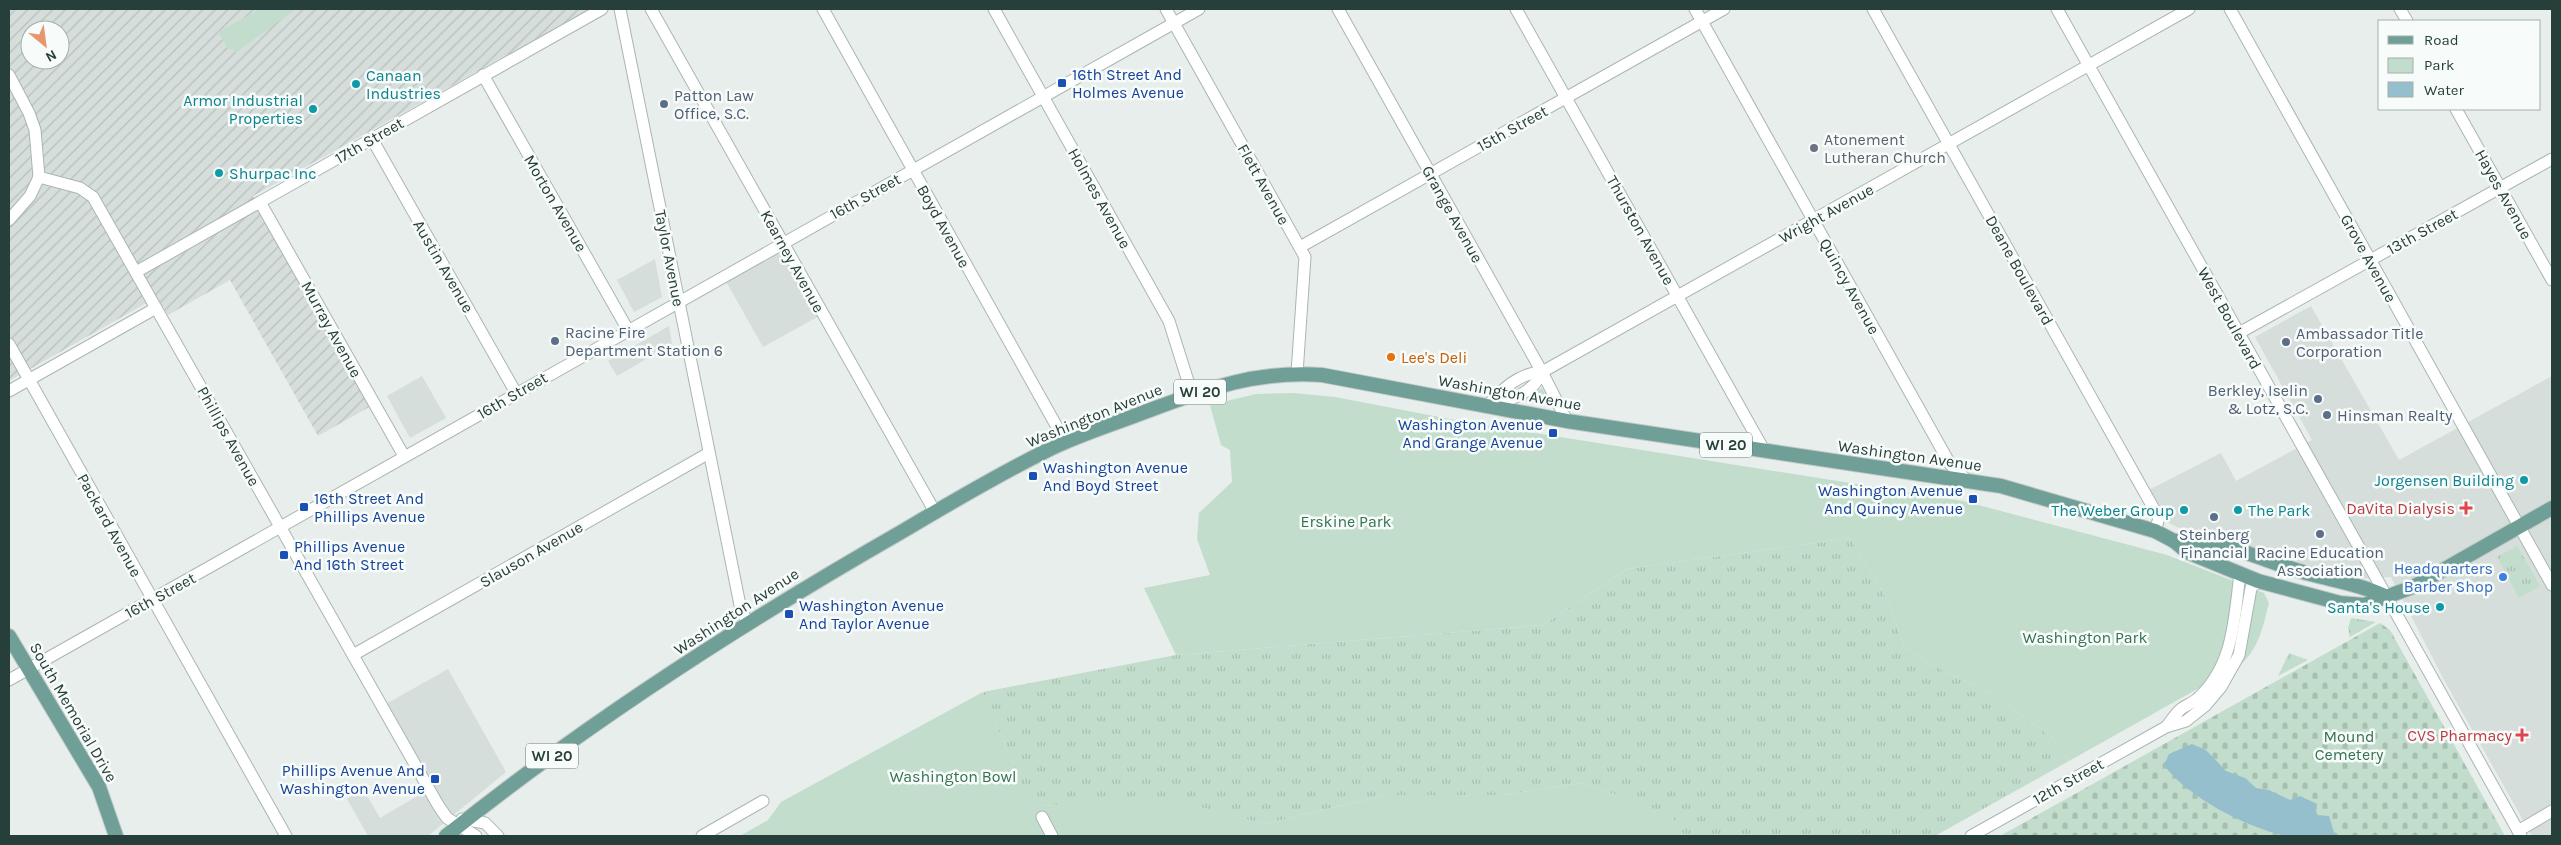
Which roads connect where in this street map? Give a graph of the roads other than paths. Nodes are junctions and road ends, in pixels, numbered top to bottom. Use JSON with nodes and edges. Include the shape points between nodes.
{"nodes":[{"id":1,"x":602,"y":9,"type":"edge"},
{"id":2,"x":620,"y":9,"type":"edge"},
{"id":3,"x":651,"y":9,"type":"edge"},
{"id":4,"x":823,"y":9,"type":"edge"},
{"id":5,"x":994,"y":9,"type":"edge"},
{"id":6,"x":1166,"y":9,"type":"edge"},
{"id":7,"x":1199,"y":9,"type":"edge"},
{"id":8,"x":1338,"y":9,"type":"edge"},
{"id":9,"x":1516,"y":9,"type":"edge"},
{"id":10,"x":1695,"y":9,"type":"edge"},
{"id":11,"x":1724,"y":9,"type":"edge"},
{"id":12,"x":1873,"y":9,"type":"edge"},
{"id":13,"x":2057,"y":9,"type":"edge"},
{"id":14,"x":2189,"y":9,"type":"edge"},
{"id":15,"x":2230,"y":9,"type":"edge"},
{"id":16,"x":2400,"y":9,"type":"edge"},
{"id":17,"x":2406,"y":20,"type":"edge"},
{"id":18,"x":1702,"y":21,"type":"junction"},
{"id":19,"x":1174,"y":23,"type":"junction"},
{"id":20,"x":2089,"y":65,"type":"junction"},
{"id":21,"x":484,"y":75,"type":"junction"},
{"id":22,"x":9,"y":76,"type":"edge"},
{"id":23,"x":1043,"y":96,"type":"junction"},
{"id":24,"x":1566,"y":98,"type":"junction"},
{"id":25,"x":2457,"y":110,"type":"edge"},
{"id":26,"x":372,"y":139,"type":"junction"},
{"id":27,"x":1949,"y":143,"type":"junction"},
{"id":28,"x":2552,"y":158,"type":"edge"},
{"id":29,"x":912,"y":170,"type":"junction"},
{"id":30,"x":1430,"y":174,"type":"junction"},
{"id":31,"x":40,"y":177,"type":"junction"},
{"id":32,"x":2500,"y":187,"type":"junction"},
{"id":33,"x":260,"y":202,"type":"junction"},
{"id":34,"x":9,"y":220,"type":"edge"},
{"id":35,"x":1813,"y":220,"type":"junction"},
{"id":36,"x":783,"y":242,"type":"junction"},
{"id":37,"x":1300,"y":248,"type":"junction"},
{"id":38,"x":2370,"y":260,"type":"junction"},
{"id":39,"x":136,"y":272,"type":"junction"},
{"id":40,"x":2552,"y":280,"type":"edge"},
{"id":41,"x":1678,"y":296,"type":"junction"},
{"id":42,"x":678,"y":301,"type":"junction"},
{"id":43,"x":156,"y":308,"type":"junction"},
{"id":44,"x":628,"y":330,"type":"junction"},
{"id":45,"x":2239,"y":333,"type":"junction"},
{"id":46,"x":9,"y":344,"type":"edge"},
{"id":47,"x":1542,"y":372,"type":"junction"},
{"id":48,"x":1298,"y":373,"type":"junction"},
{"id":49,"x":28,"y":380,"type":"junction"},
{"id":50,"x":9,"y":391,"type":"edge"},
{"id":51,"x":516,"y":393,"type":"junction"},
{"id":52,"x":1192,"y":394,"type":"junction"},
{"id":53,"x":1487,"y":406,"type":"junction"},
{"id":54,"x":1567,"y":421,"type":"junction"},
{"id":55,"x":1066,"y":443,"type":"junction"},
{"id":56,"x":1765,"y":452,"type":"junction"},
{"id":57,"x":709,"y":453,"type":"junction"},
{"id":58,"x":404,"y":456,"type":"junction"},
{"id":59,"x":1966,"y":480,"type":"junction"},
{"id":60,"x":2552,"y":508,"type":"edge"},
{"id":61,"x":935,"y":512,"type":"junction"},
{"id":62,"x":280,"y":526,"type":"junction"},
{"id":63,"x":2519,"y":527,"type":"junction"},
{"id":64,"x":2155,"y":532,"type":"junction"},
{"id":65,"x":2174,"y":541,"type":"junction"},
{"id":66,"x":2240,"y":574,"type":"junction"},
{"id":67,"x":2309,"y":574,"type":"junction"},
{"id":68,"x":2258,"y":580,"type":"junction"},
{"id":69,"x":2552,"y":585,"type":"edge"},
{"id":70,"x":2387,"y":597,"type":"junction"},
{"id":71,"x":152,"y":599,"type":"junction"},
{"id":72,"x":748,"y":623,"type":"junction"},
{"id":73,"x":9,"y":636,"type":"edge"},
{"id":74,"x":353,"y":655,"type":"junction"},
{"id":75,"x":27,"y":670,"type":"junction"},
{"id":76,"x":9,"y":680,"type":"edge"},
{"id":77,"x":2166,"y":727,"type":"junction"},
{"id":78,"x":763,"y":801,"type":"dead end"},
{"id":79,"x":107,"y":807,"type":"junction"},
{"id":80,"x":2552,"y":811,"type":"edge"},
{"id":81,"x":1042,"y":816,"type":"dead end"},
{"id":82,"x":463,"y":823,"type":"junction"},
{"id":83,"x":2520,"y":834,"type":"edge"},
{"id":84,"x":116,"y":836,"type":"edge"},
{"id":85,"x":126,"y":836,"type":"edge"},
{"id":86,"x":286,"y":836,"type":"edge"},
{"id":87,"x":446,"y":836,"type":"edge"},
{"id":88,"x":476,"y":836,"type":"edge"},
{"id":89,"x":498,"y":836,"type":"edge"},
{"id":90,"x":702,"y":836,"type":"edge"},
{"id":91,"x":1052,"y":836,"type":"edge"},
{"id":92,"x":1971,"y":836,"type":"edge"}],
"edges":[{"from":1,"to":21,"type":"street","name":"17th Street"},
{"from":2,"to":42,"type":"street","name":"Taylor Avenue"},
{"from":3,"to":36,"type":"street","name":"Kearney Avenue"},
{"from":4,"to":29,"type":"street","name":"Boyd Avenue"},
{"from":5,"to":23,"type":"street","name":"Holmes Avenue"},
{"from":6,"to":19,"type":"street","name":"Flett Avenue"},
{"from":7,"to":19,"type":"street","name":"16th Street"},
{"from":8,"to":30,"type":"street","name":"Grange Avenue"},
{"from":9,"to":24,"type":"street","name":"Thurston Avenue"},
{"from":10,"to":18,"type":"street","name":"Quincy Avenue"},
{"from":11,"to":18,"type":"street","name":"15th Street"},
{"from":12,"to":27,"type":"street","name":"Deane Boulevard"},
{"from":13,"to":20,"type":"street","name":"West Boulevard"},
{"from":14,"to":20,"type":"street","name":"Wright Avenue"},
{"from":15,"to":38,"type":"street","name":"Grove Avenue"},
{"from":16,"to":17,"type":"street"},
{"from":18,"to":24,"type":"street","name":"15th Street"},
{"from":18,"to":35,"type":"street","name":"Quincy Avenue"},
{"from":19,"to":23,"type":"street","name":"16th Street"},
{"from":19,"to":37,"type":"street","name":"Flett Avenue"},
{"from":20,"to":27,"type":"street","name":"Wright Avenue"},
{"from":20,"to":45,"type":"street","name":"West Boulevard"},
{"from":21,"to":26,"type":"street","name":"17th Street"},
{"from":21,"to":44,"type":"street","name":"Morton Avenue"},
{"from":22,"to":31,"type":"street","via":[[35,130]]},
{"from":23,"to":29,"type":"street","name":"16th Street"},
{"from":23,"to":52,"type":"street","name":"Holmes Avenue","via":[[1169,321]]},
{"from":24,"to":30,"type":"street","name":"15th Street"},
{"from":24,"to":41,"type":"street","name":"Thurston Avenue"},
{"from":25,"to":32,"type":"street","name":"Hayes Avenue"},
{"from":26,"to":33,"type":"street","name":"17th Street"},
{"from":26,"to":51,"type":"street","name":"Austin Avenue"},
{"from":27,"to":35,"type":"street","name":"Wright Avenue"},
{"from":27,"to":64,"type":"street","name":"Deane Boulevard","via":[[2159,518]]},
{"from":28,"to":32,"type":"street","name":"13th Street"},
{"from":29,"to":36,"type":"street","name":"16th Street"},
{"from":29,"to":55,"type":"street","name":"Boyd Avenue"},
{"from":30,"to":37,"type":"street","name":"15th Street"},
{"from":30,"to":47,"type":"street","name":"Grange Avenue"},
{"from":31,"to":34,"type":"street","via":[[30,196]]},
{"from":31,"to":39,"type":"street","name":"Phillips Avenue","via":[[80,188],[92,197]]},
{"from":32,"to":38,"type":"street","name":"13th Street"},
{"from":32,"to":40,"type":"street","name":"Hayes Avenue"},
{"from":33,"to":39,"type":"street","name":"17th Street"},
{"from":33,"to":58,"type":"street","name":"Murray Avenue"},
{"from":35,"to":41,"type":"street","name":"Wright Avenue"},
{"from":35,"to":59,"type":"street","name":"Quincy Avenue","via":[[1950,464]]},
{"from":36,"to":42,"type":"street","name":"16th Street"},
{"from":36,"to":61,"type":"street","name":"Kearney Avenue"},
{"from":37,"to":48,"type":"street","name":"Flett Avenue","via":[[1305,256]]},
{"from":38,"to":45,"type":"street","name":"13th Street"},
{"from":38,"to":63,"type":"street","name":"Grove Avenue"},
{"from":39,"to":43,"type":"street","name":"Phillips Avenue"},
{"from":41,"to":47,"type":"street","name":"Wright Avenue"},
{"from":41,"to":56,"type":"street","name":"Thurston Avenue"},
{"from":42,"to":44,"type":"street","name":"16th Street"},
{"from":42,"to":57,"type":"street","name":"Taylor Avenue"},
{"from":43,"to":49,"type":"street"},
{"from":43,"to":62,"type":"street","name":"Phillips Avenue"},
{"from":44,"to":51,"type":"street","name":"16th Street"},
{"from":45,"to":70,"type":"street","name":"West Boulevard"},
{"from":46,"to":49,"type":"street","name":"Packard Avenue"},
{"from":47,"to":53,"type":"street","name":"Wright Avenue","via":[[1538,383],[1510,400]]},
{"from":47,"to":54,"type":"street","name":"Grange Avenue"},
{"from":48,"to":52,"type":"main road","name":"Washington Avenue","number":"WI 20","via":[[1252,377]]},
{"from":48,"to":53,"type":"main road","name":"Washington Avenue","number":"WI 20"},
{"from":49,"to":50,"type":"street"},
{"from":49,"to":71,"type":"street","name":"Packard Avenue"},
{"from":51,"to":58,"type":"street","name":"16th Street"},
{"from":52,"to":55,"type":"main road","name":"Washington Avenue","number":"WI 20"},
{"from":53,"to":54,"type":"main road","name":"Washington Avenue","number":"WI 20"},
{"from":54,"to":56,"type":"main road","name":"Washington Avenue","number":"WI 20"},
{"from":55,"to":61,"type":"main road","name":"Washington Avenue","number":"WI 20"},
{"from":56,"to":59,"type":"main road","name":"Washington Avenue","number":"WI 20"},
{"from":57,"to":72,"type":"street","name":"Taylor Avenue","via":[[741,610]]},
{"from":57,"to":74,"type":"street","name":"Slauson Avenue"},
{"from":58,"to":62,"type":"street","name":"16th Street"},
{"from":59,"to":64,"type":"main road","name":"Washington Avenue","number":"WI 20","via":[[2001,486]]},
{"from":60,"to":63,"type":"main road","name":"Washington Avenue","number":"WI 20"},
{"from":61,"to":72,"type":"main road","name":"Washington Avenue","number":"WI 20"},
{"from":62,"to":71,"type":"street","name":"16th Street"},
{"from":62,"to":74,"type":"street","name":"Phillips Avenue"},
{"from":63,"to":69,"type":"street","name":"Grove Avenue"},
{"from":63,"to":70,"type":"main road","name":"Washington Avenue","number":"WI 20","via":[[2413,587]]},
{"from":64,"to":65,"type":"main road","name":"Washington Avenue","number":"WI 20"},
{"from":65,"to":66,"type":"main road","name":"Washington Avenue","number":"WI 20","via":[[2187,552]]},
{"from":65,"to":67,"type":"main road","name":"Washington Avenue","number":"WI 20","via":[[2192,539]]},
{"from":66,"to":67,"type":"main road","via":[[2257,566],[2279,572]]},
{"from":66,"to":68,"type":"main road","name":"Washington Avenue","number":"WI 20"},
{"from":66,"to":77,"type":"street","name":"12th Street","via":[[2230,644],[2217,675],[2197,699],[2180,710]]},
{"from":67,"to":70,"type":"main road","name":"Washington Avenue","number":"WI 20","via":[[2368,588]]},
{"from":68,"to":70,"type":"main road","name":"Washington Avenue","number":"WI 20","via":[[2340,603],[2364,605]]},
{"from":68,"to":77,"type":"street","name":"12th Street","via":[[2251,588],[2239,655],[2221,688],[2186,721]]},
{"from":70,"to":83,"type":"street","name":"West Boulevard"},
{"from":71,"to":75,"type":"street","name":"16th Street"},
{"from":71,"to":86,"type":"street","name":"Packard Avenue"},
{"from":72,"to":82,"type":"main road","name":"Washington Avenue","number":"WI 20","via":[[523,776]]},
{"from":73,"to":75,"type":"main road","name":"South Memorial Drive"},
{"from":74,"to":82,"type":"street","name":"Phillips Avenue","via":[[438,805],[447,818]]},
{"from":75,"to":76,"type":"street","name":"16th Street"},
{"from":75,"to":79,"type":"main road","name":"South Memorial Drive","via":[[86,764]]},
{"from":77,"to":92,"type":"street","name":"12th Street"},
{"from":78,"to":90,"type":"street"},
{"from":79,"to":84,"type":"main road","name":"South Memorial Drive"},
{"from":79,"to":85,"type":"main road"},
{"from":80,"to":83,"type":"street"},
{"from":81,"to":91,"type":"street"},
{"from":82,"to":87,"type":"main road","name":"Washington Avenue","number":"WI 20"},
{"from":82,"to":88,"type":"street"},
{"from":82,"to":89,"type":"street","via":[[485,823]]}]}
